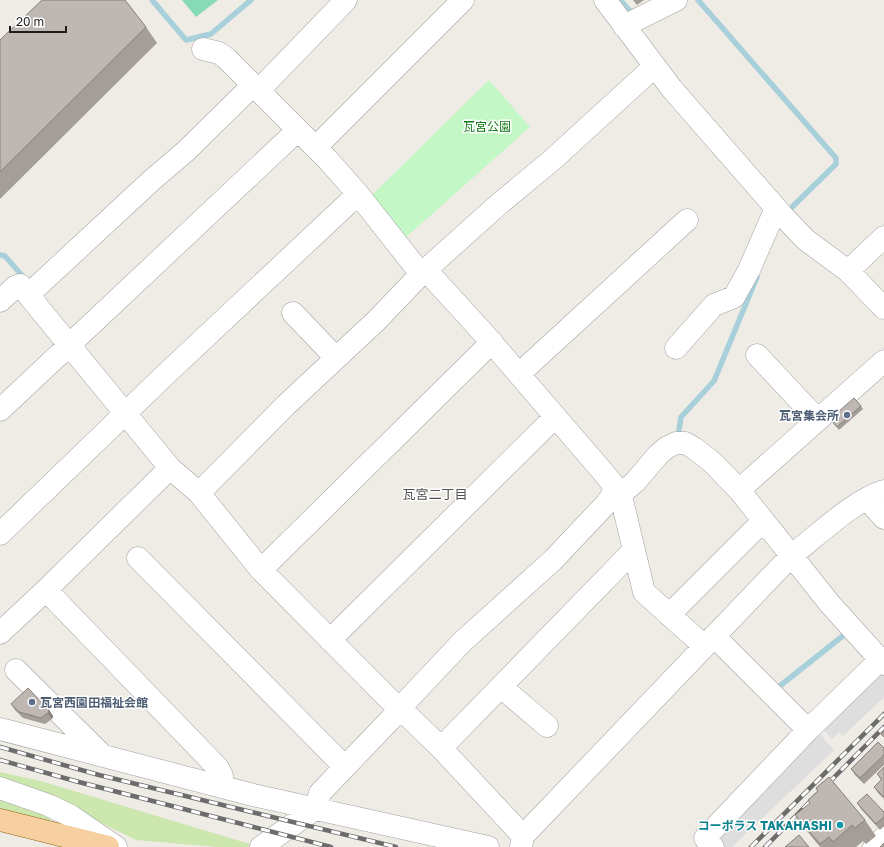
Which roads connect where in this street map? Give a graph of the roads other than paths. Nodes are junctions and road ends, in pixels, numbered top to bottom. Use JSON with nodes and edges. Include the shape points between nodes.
{"nodes":[{"id":1,"x":346,"y":0,"type":"edge"},
{"id":2,"x":463,"y":0,"type":"edge"},
{"id":3,"x":605,"y":0,"type":"edge"},
{"id":4,"x":676,"y":0,"type":"edge"},
{"id":5,"x":624,"y":26,"type":"junction"},
{"id":6,"x":203,"y":49,"type":"dead end"},
{"id":7,"x":654,"y":67,"type":"junction"},
{"id":8,"x":255,"y":88,"type":"junction"},
{"id":9,"x":298,"y":130,"type":"junction"},
{"id":10,"x":316,"y":147,"type":"junction"},
{"id":11,"x":358,"y":194,"type":"junction"},
{"id":12,"x":776,"y":208,"type":"junction"},
{"id":13,"x":687,"y":220,"type":"dead end"},
{"id":14,"x":884,"y":237,"type":"edge"},
{"id":15,"x":848,"y":271,"type":"junction"},
{"id":16,"x":423,"y":272,"type":"junction"},
{"id":17,"x":28,"y":295,"type":"junction"},
{"id":18,"x":0,"y":301,"type":"edge"},
{"id":19,"x":884,"y":308,"type":"edge"},
{"id":20,"x":293,"y":313,"type":"dead end"},
{"id":21,"x":492,"y":342,"type":"junction"},
{"id":22,"x":69,"y":345,"type":"junction"},
{"id":23,"x":676,"y":348,"type":"dead end"},
{"id":24,"x":757,"y":355,"type":"dead end"},
{"id":25,"x":336,"y":358,"type":"junction"},
{"id":26,"x":884,"y":361,"type":"edge"},
{"id":27,"x":519,"y":374,"type":"junction"},
{"id":28,"x":0,"y":410,"type":"edge"},
{"id":29,"x":125,"y":412,"type":"junction"},
{"id":30,"x":555,"y":417,"type":"junction"},
{"id":31,"x":818,"y":420,"type":"junction"},
{"id":32,"x":170,"y":468,"type":"junction"},
{"id":33,"x":614,"y":490,"type":"junction"},
{"id":34,"x":739,"y":490,"type":"junction"},
{"id":35,"x":199,"y":494,"type":"junction"},
{"id":36,"x":876,"y":495,"type":"edge"},
{"id":37,"x":884,"y":518,"type":"edge"},
{"id":38,"x":763,"y":521,"type":"junction"},
{"id":39,"x":0,"y":534,"type":"edge"},
{"id":40,"x":634,"y":550,"type":"junction"},
{"id":41,"x":792,"y":555,"type":"junction"},
{"id":42,"x":138,"y":558,"type":"dead end"},
{"id":43,"x":261,"y":570,"type":"junction"},
{"id":44,"x":46,"y":590,"type":"junction"},
{"id":45,"x":669,"y":615,"type":"junction"},
{"id":46,"x":0,"y":633,"type":"edge"},
{"id":47,"x":330,"y":640,"type":"junction"},
{"id":48,"x":709,"y":641,"type":"junction"},
{"id":49,"x":882,"y":662,"type":"edge"},
{"id":50,"x":16,"y":670,"type":"dead end"},
{"id":51,"x":501,"y":687,"type":"junction"},
{"id":52,"x":400,"y":708,"type":"junction"},
{"id":53,"x":546,"y":726,"type":"dead end"},
{"id":54,"x":0,"y":729,"type":"edge"},
{"id":55,"x":808,"y":730,"type":"junction"},
{"id":56,"x":441,"y":748,"type":"junction"},
{"id":57,"x":104,"y":756,"type":"junction"},
{"id":58,"x":345,"y":766,"type":"junction"},
{"id":59,"x":220,"y":786,"type":"junction"},
{"id":60,"x":0,"y":788,"type":"edge"},
{"id":61,"x":315,"y":808,"type":"junction"},
{"id":62,"x":0,"y":820,"type":"edge"},
{"id":63,"x":884,"y":838,"type":"edge"},
{"id":64,"x":522,"y":841,"type":"edge"},
{"id":65,"x":108,"y":847,"type":"edge"},
{"id":66,"x":116,"y":847,"type":"edge"},
{"id":67,"x":261,"y":847,"type":"edge"},
{"id":68,"x":488,"y":847,"type":"edge"},
{"id":69,"x":714,"y":847,"type":"edge"},
{"id":70,"x":874,"y":847,"type":"edge"}],
"edges":[{"from":1,"to":8,"type":"street"},
{"from":2,"to":10,"type":"street"},
{"from":3,"to":5,"type":"street"},
{"from":4,"to":5,"type":"street"},
{"from":5,"to":7,"type":"street"},
{"from":6,"to":8,"type":"street","via":[[219,53],[226,58]]},
{"from":7,"to":12,"type":"street"},
{"from":7,"to":16,"type":"street"},
{"from":8,"to":9,"type":"street"},
{"from":8,"to":17,"type":"street"},
{"from":9,"to":10,"type":"street"},
{"from":9,"to":22,"type":"street"},
{"from":10,"to":11,"type":"street"},
{"from":11,"to":16,"type":"street"},
{"from":11,"to":29,"type":"street"},
{"from":12,"to":15,"type":"street","via":[[806,240]]},
{"from":12,"to":23,"type":"street","via":[[734,298],[714,304]]},
{"from":13,"to":27,"type":"street","via":[[660,236],[587,302]]},
{"from":14,"to":15,"type":"street"},
{"from":15,"to":19,"type":"street"},
{"from":16,"to":21,"type":"street"},
{"from":16,"to":25,"type":"street"},
{"from":17,"to":18,"type":"street","via":[[20,285]]},
{"from":17,"to":22,"type":"street"},
{"from":20,"to":25,"type":"street"},
{"from":21,"to":27,"type":"street"},
{"from":21,"to":43,"type":"street"},
{"from":22,"to":28,"type":"street"},
{"from":22,"to":29,"type":"street"},
{"from":24,"to":31,"type":"street"},
{"from":25,"to":35,"type":"street"},
{"from":26,"to":31,"type":"street"},
{"from":27,"to":30,"type":"street"},
{"from":29,"to":32,"type":"street"},
{"from":29,"to":39,"type":"street"},
{"from":30,"to":33,"type":"street","via":[[612,483]]},
{"from":30,"to":47,"type":"street"},
{"from":31,"to":34,"type":"street"},
{"from":32,"to":35,"type":"street"},
{"from":32,"to":44,"type":"street"},
{"from":33,"to":34,"type":"street","via":[[628,488],[666,448],[676,443],[685,443],[712,462]]},
{"from":33,"to":40,"type":"street","via":[[621,496]]},
{"from":33,"to":52,"type":"street","via":[[606,504],[553,560],[462,642]]},
{"from":34,"to":38,"type":"street"},
{"from":35,"to":43,"type":"street"},
{"from":36,"to":37,"type":"street"},
{"from":36,"to":41,"type":"street","via":[[842,516]]},
{"from":38,"to":41,"type":"street"},
{"from":38,"to":45,"type":"street"},
{"from":40,"to":45,"type":"street","via":[[644,592]]},
{"from":40,"to":51,"type":"street"},
{"from":41,"to":48,"type":"street"},
{"from":41,"to":49,"type":"street","via":[[830,604]]},
{"from":42,"to":58,"type":"street"},
{"from":43,"to":47,"type":"street"},
{"from":44,"to":46,"type":"street"},
{"from":44,"to":59,"type":"street","via":[[218,768],[222,776]]},
{"from":45,"to":48,"type":"street"},
{"from":47,"to":52,"type":"street"},
{"from":48,"to":55,"type":"street"},
{"from":48,"to":64,"type":"street"},
{"from":49,"to":55,"type":"street"},
{"from":50,"to":57,"type":"street"},
{"from":51,"to":53,"type":"street"},
{"from":51,"to":56,"type":"street"},
{"from":52,"to":56,"type":"street"},
{"from":52,"to":58,"type":"street"},
{"from":54,"to":57,"type":"street"},
{"from":55,"to":69,"type":"street","via":[[705,838]]},
{"from":56,"to":64,"type":"street"},
{"from":57,"to":59,"type":"street"},
{"from":58,"to":61,"type":"street","via":[[320,793]]},
{"from":59,"to":61,"type":"street"},
{"from":60,"to":66,"type":"street","via":[[71,816]]},
{"from":61,"to":67,"type":"street"},
{"from":61,"to":68,"type":"street"},
{"from":62,"to":65,"type":"main road"},
{"from":63,"to":70,"type":"street"}]}
